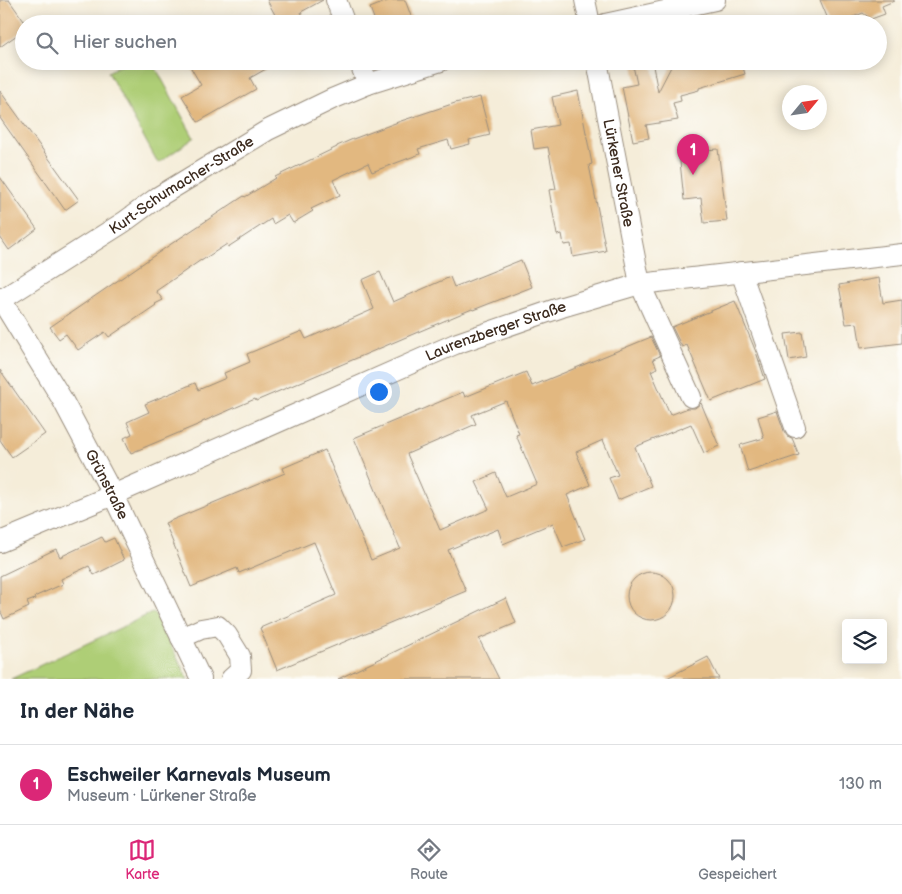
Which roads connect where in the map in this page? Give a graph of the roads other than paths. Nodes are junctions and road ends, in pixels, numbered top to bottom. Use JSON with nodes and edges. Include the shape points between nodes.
{"nodes":[{"id":1,"x":336,"y":0,"type":"edge"},
{"id":2,"x":585,"y":0,"type":"edge"},
{"id":3,"x":715,"y":0,"type":"edge"},
{"id":4,"x":342,"y":15,"type":"edge"},
{"id":5,"x":588,"y":15,"type":"edge"},
{"id":6,"x":646,"y":15,"type":"edge"},
{"id":7,"x":363,"y":70,"type":"edge"},
{"id":8,"x":412,"y":70,"type":"edge"},
{"id":9,"x":599,"y":70,"type":"edge"},
{"id":10,"x":368,"y":84,"type":"junction"},
{"id":11,"x":902,"y":254,"type":"edge"},
{"id":12,"x":741,"y":272,"type":"junction"},
{"id":13,"x":640,"y":284,"type":"junction"},
{"id":14,"x":1,"y":299,"type":"edge"},
{"id":15,"x":691,"y":396,"type":"dead end"},
{"id":16,"x":795,"y":427,"type":"dead end"},
{"id":17,"x":112,"y":495,"type":"junction"},
{"id":18,"x":0,"y":542,"type":"edge"},
{"id":19,"x":181,"y":638,"type":"junction"},
{"id":20,"x":201,"y":679,"type":"edge"},
{"id":21,"x":232,"y":679,"type":"edge"}],
"edges":[{"from":1,"to":4,"type":"street"},
{"from":2,"to":5,"type":"street"},
{"from":3,"to":6,"type":"street"},
{"from":7,"to":10,"type":"street"},
{"from":8,"to":10,"type":"street","name":"Kurt-Schumacher-Straße"},
{"from":9,"to":13,"type":"street","name":"Lürkener Straße"},
{"from":10,"to":14,"type":"street","name":"Kurt-Schumacher-Straße","via":[[268,130]]},
{"from":11,"to":12,"type":"street","name":"Laurenzberger Straße"},
{"from":12,"to":13,"type":"street","name":"Laurenzberger Straße"},
{"from":12,"to":16,"type":"street"},
{"from":13,"to":15,"type":"street","name":"Lürkener Straße"},
{"from":13,"to":17,"type":"street","name":"Laurenzberger Straße","via":[[455,344]]},
{"from":14,"to":17,"type":"street","name":"Grünstraße","via":[[62,399]]},
{"from":17,"to":18,"type":"street","name":"Laurenzberger Straße"},
{"from":17,"to":19,"type":"street","name":"Grünstraße"},
{"from":19,"to":20,"type":"street","name":"Grünstraße"},
{"from":19,"to":21,"type":"street","via":[[218,626],[240,656],[241,670]]}]}
